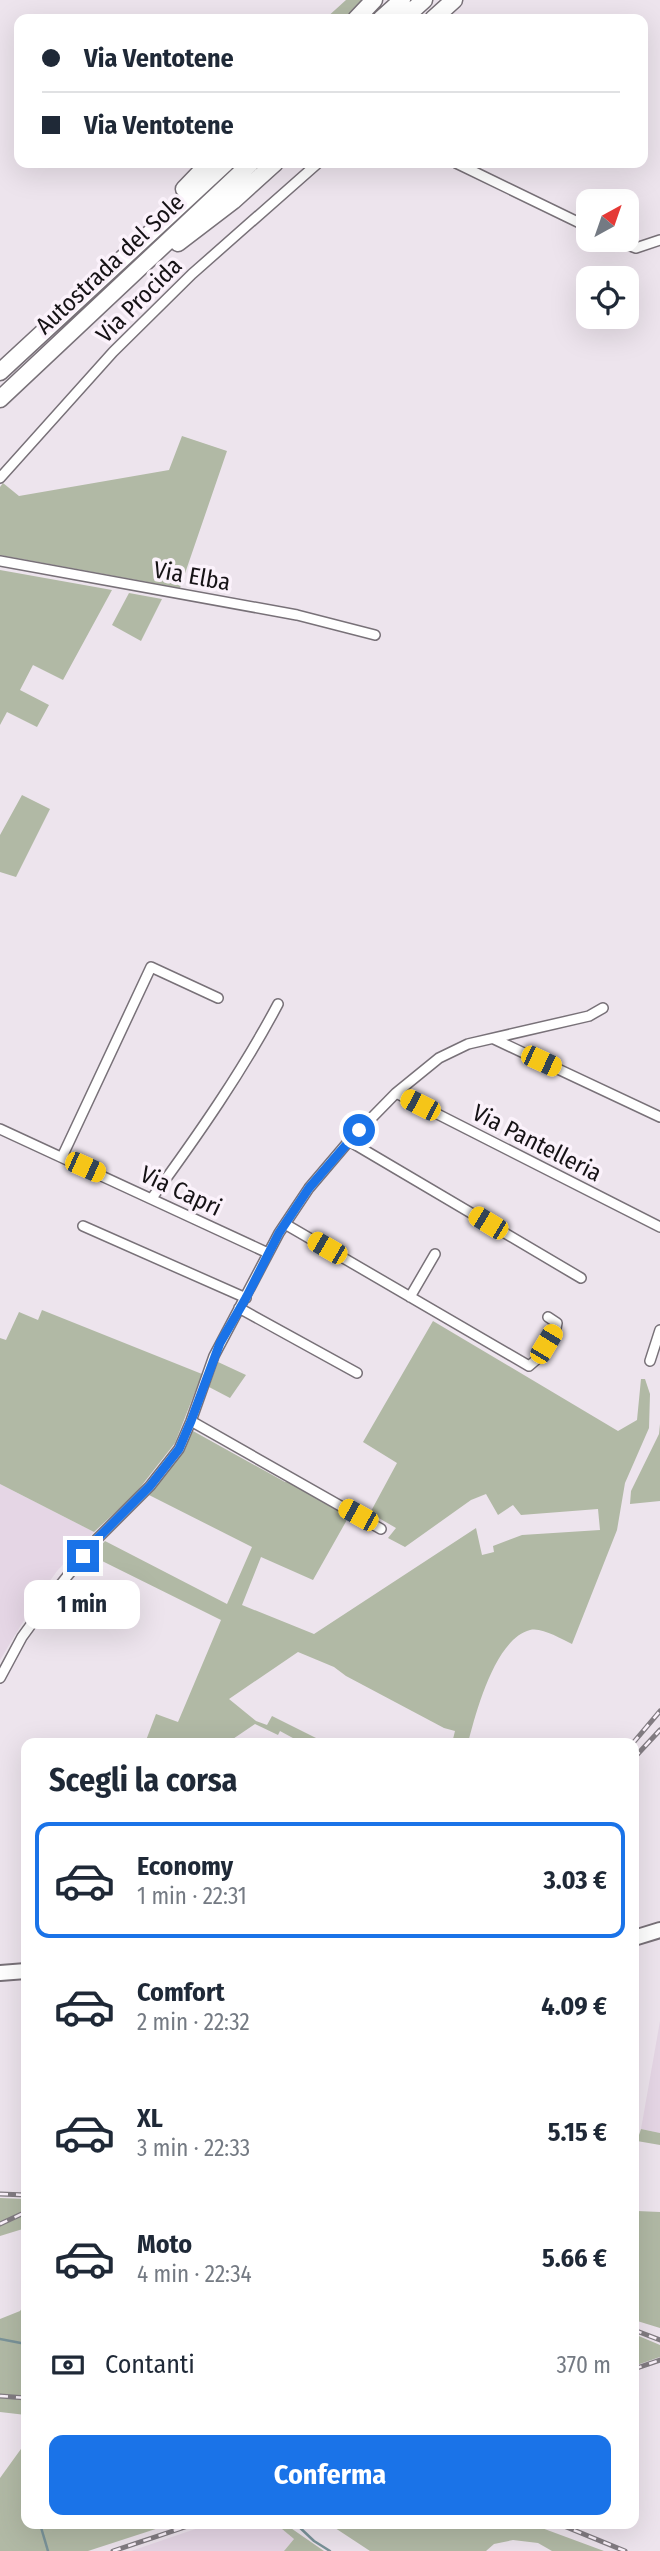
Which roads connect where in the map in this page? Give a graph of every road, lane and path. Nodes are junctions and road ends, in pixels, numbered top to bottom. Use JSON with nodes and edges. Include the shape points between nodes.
{"nodes":[{"id":1,"x":374,"y":0,"type":"edge"},
{"id":2,"x":402,"y":0,"type":"edge"},
{"id":3,"x":424,"y":0,"type":"edge"},
{"id":4,"x":454,"y":0,"type":"edge"},
{"id":5,"x":361,"y":14,"type":"edge"},
{"id":6,"x":387,"y":14,"type":"edge"},
{"id":7,"x":409,"y":14,"type":"edge"},
{"id":8,"x":439,"y":14,"type":"edge"},
{"id":9,"x":204,"y":168,"type":"edge"},
{"id":10,"x":221,"y":168,"type":"edge"},
{"id":11,"x":246,"y":168,"type":"edge"},
{"id":12,"x":269,"y":168,"type":"edge"},
{"id":13,"x":312,"y":168,"type":"edge"},
{"id":14,"x":466,"y":168,"type":"edge"},
{"id":15,"x":576,"y":221,"type":"edge"},
{"id":16,"x":660,"y":240,"type":"edge"},
{"id":17,"x":639,"y":247,"type":"edge"},
{"id":18,"x":120,"y":261,"type":"junction"},
{"id":19,"x":133,"y":274,"type":"junction"},
{"id":20,"x":0,"y":373,"type":"edge"},
{"id":21,"x":0,"y":399,"type":"edge"},
{"id":22,"x":0,"y":478,"type":"edge"},
{"id":23,"x":0,"y":561,"type":"edge"},
{"id":24,"x":375,"y":635,"type":"dead end"},
{"id":25,"x":218,"y":998,"type":"dead end"},
{"id":26,"x":278,"y":1004,"type":"dead end"},
{"id":27,"x":603,"y":1008,"type":"dead end"},
{"id":28,"x":494,"y":1039,"type":"junction"},
{"id":29,"x":396,"y":1093,"type":"junction"},
{"id":30,"x":660,"y":1117,"type":"edge"},
{"id":31,"x":0,"y":1129,"type":"edge"},
{"id":32,"x":349,"y":1141,"type":"junction"},
{"id":33,"x":62,"y":1157,"type":"junction"},
{"id":34,"x":152,"y":1198,"type":"junction"},
{"id":35,"x":285,"y":1224,"type":"junction"},
{"id":36,"x":83,"y":1226,"type":"dead end"},
{"id":37,"x":660,"y":1227,"type":"edge"},
{"id":38,"x":268,"y":1253,"type":"junction"},
{"id":39,"x":435,"y":1254,"type":"dead end"},
{"id":40,"x":581,"y":1278,"type":"dead end"},
{"id":41,"x":410,"y":1297,"type":"junction"},
{"id":42,"x":246,"y":1298,"type":"junction"},
{"id":43,"x":239,"y":1308,"type":"junction"},
{"id":44,"x":548,"y":1317,"type":"dead end"},
{"id":45,"x":660,"y":1330,"type":"edge"},
{"id":46,"x":650,"y":1361,"type":"dead end"},
{"id":47,"x":357,"y":1373,"type":"dead end"},
{"id":48,"x":191,"y":1421,"type":"junction"},
{"id":49,"x":381,"y":1529,"type":"dead end"},
{"id":50,"x":0,"y":1678,"type":"edge"},
{"id":51,"x":660,"y":1930,"type":"edge"},
{"id":52,"x":639,"y":1936,"type":"edge"},
{"id":53,"x":21,"y":1971,"type":"edge"},
{"id":54,"x":0,"y":1973,"type":"edge"}],
"edges":[{"from":1,"to":5,"type":"highway"},
{"from":2,"to":6,"type":"highway"},
{"from":3,"to":7,"type":"highway"},
{"from":4,"to":8,"type":"highway"},
{"from":9,"to":18,"type":"highway"},
{"from":10,"to":18,"type":"highway","name":"Autostrada del Sole"},
{"from":11,"to":19,"type":"highway","name":"Autostrada del Sole"},
{"from":12,"to":19,"type":"highway","via":[[233,201]]},
{"from":13,"to":22,"type":"street","name":"Via Procida","via":[[113,352]]},
{"from":14,"to":15,"type":"street"},
{"from":16,"to":17,"type":"street"},
{"from":18,"to":20,"type":"highway","name":"Autostrada del Sole"},
{"from":19,"to":21,"type":"highway","name":"Autostrada del Sole"},
{"from":23,"to":24,"type":"street","name":"Via Elba","via":[[297,615]]},
{"from":25,"to":33,"type":"street","via":[[150,967]]},
{"from":26,"to":34,"type":"street","via":[[215,1111]]},
{"from":27,"to":28,"type":"street","via":[[589,1016]]},
{"from":28,"to":29,"type":"street","via":[[468,1044],[439,1058]]},
{"from":28,"to":30,"type":"street"},
{"from":29,"to":32,"type":"street"},
{"from":29,"to":37,"type":"street","name":"Via Pantelleria"},
{"from":31,"to":33,"type":"street","name":"Via Capri"},
{"from":32,"to":35,"type":"street"},
{"from":32,"to":40,"type":"street"},
{"from":33,"to":34,"type":"street","name":"Via Capri"},
{"from":34,"to":38,"type":"street","name":"Via Capri"},
{"from":35,"to":38,"type":"street"},
{"from":35,"to":41,"type":"street"},
{"from":36,"to":42,"type":"street"},
{"from":38,"to":42,"type":"street"},
{"from":39,"to":41,"type":"street"},
{"from":41,"to":44,"type":"street","via":[[529,1366],[556,1328],[557,1323]]},
{"from":42,"to":43,"type":"street"},
{"from":43,"to":47,"type":"street"},
{"from":43,"to":48,"type":"street","via":[[214,1356]]},
{"from":45,"to":46,"type":"street"},
{"from":48,"to":49,"type":"street"},
{"from":48,"to":50,"type":"street","via":[[179,1449],[150,1486],[34,1613]]},
{"from":51,"to":52,"type":"main road"},
{"from":53,"to":54,"type":"main road"}]}
